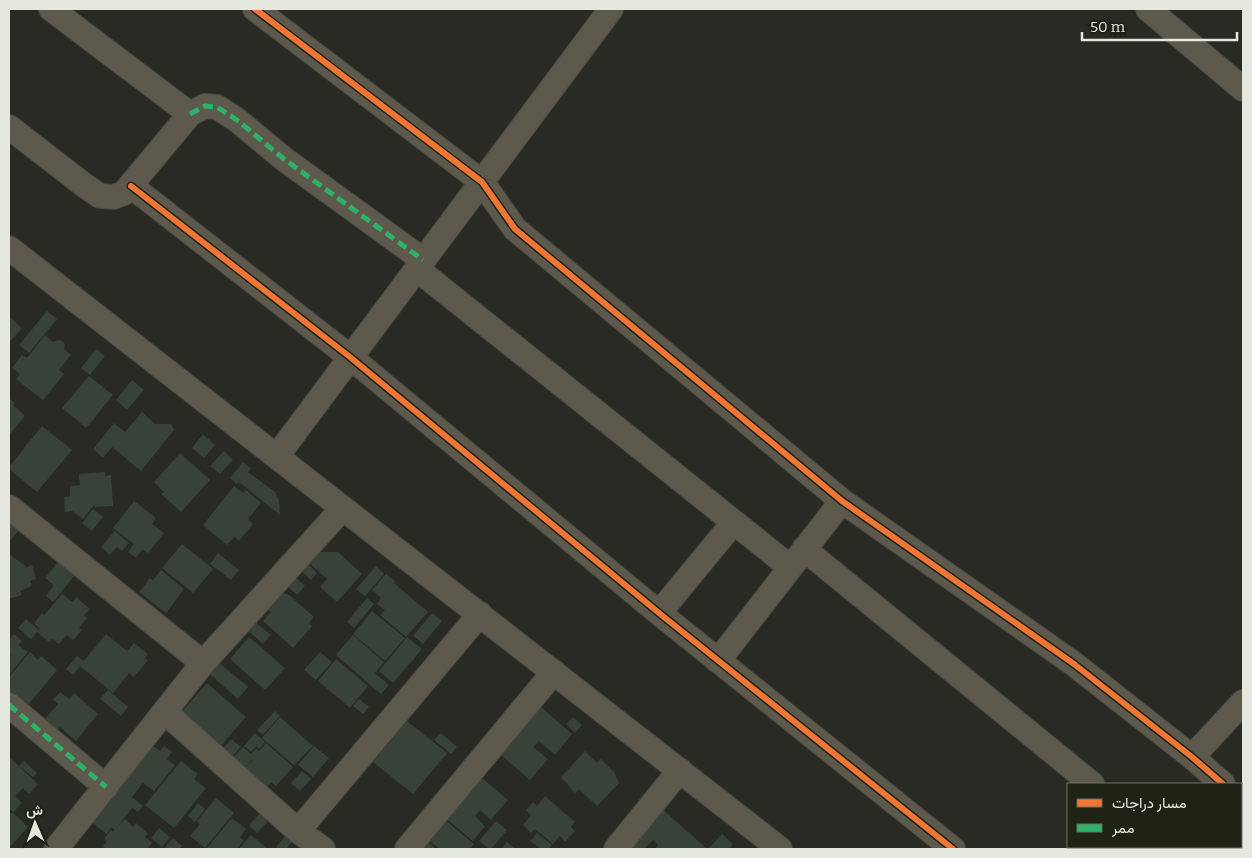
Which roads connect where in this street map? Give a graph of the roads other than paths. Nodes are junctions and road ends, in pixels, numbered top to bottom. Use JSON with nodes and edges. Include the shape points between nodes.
{"nodes":[{"id":1,"x":51,"y":9,"type":"edge"},
{"id":2,"x":255,"y":9,"type":"edge"},
{"id":3,"x":611,"y":9,"type":"edge"},
{"id":4,"x":1148,"y":9,"type":"edge"},
{"id":5,"x":1243,"y":89,"type":"edge"},
{"id":6,"x":190,"y":114,"type":"junction"},
{"id":7,"x":9,"y":126,"type":"edge"},
{"id":8,"x":482,"y":182,"type":"junction"},
{"id":9,"x":131,"y":186,"type":"junction"},
{"id":10,"x":9,"y":248,"type":"edge"},
{"id":11,"x":420,"y":264,"type":"junction"},
{"id":12,"x":350,"y":357,"type":"junction"},
{"id":13,"x":277,"y":456,"type":"junction"},
{"id":14,"x":842,"y":501,"type":"junction"},
{"id":15,"x":9,"y":507,"type":"edge"},
{"id":16,"x":342,"y":509,"type":"junction"},
{"id":17,"x":734,"y":522,"type":"junction"},
{"id":18,"x":797,"y":558,"type":"junction"},
{"id":19,"x":659,"y":613,"type":"junction"},
{"id":20,"x":480,"y":614,"type":"junction"},
{"id":21,"x":718,"y":661,"type":"junction"},
{"id":22,"x":204,"y":663,"type":"junction"},
{"id":23,"x":554,"y":672,"type":"junction"},
{"id":24,"x":1243,"y":702,"type":"edge"},
{"id":25,"x":9,"y":705,"type":"edge"},
{"id":26,"x":166,"y":712,"type":"junction"},
{"id":27,"x":1192,"y":757,"type":"junction"},
{"id":28,"x":680,"y":770,"type":"junction"},
{"id":29,"x":1091,"y":783,"type":"edge"},
{"id":30,"x":1223,"y":783,"type":"edge"},
{"id":31,"x":106,"y":787,"type":"junction"},
{"id":32,"x":298,"y":831,"type":"junction"},
{"id":33,"x":62,"y":847,"type":"edge"},
{"id":34,"x":323,"y":849,"type":"edge"},
{"id":35,"x":407,"y":849,"type":"edge"},
{"id":36,"x":616,"y":849,"type":"edge"},
{"id":37,"x":780,"y":849,"type":"edge"},
{"id":38,"x":953,"y":849,"type":"edge"}],
"edges":[{"from":1,"to":6,"type":"street"},
{"from":2,"to":8,"type":"street"},
{"from":3,"to":8,"type":"street"},
{"from":4,"to":5,"type":"street"},
{"from":6,"to":9,"type":"street"},
{"from":6,"to":11,"type":"street","via":[[205,106],[217,107],[237,120]]},
{"from":7,"to":9,"type":"street","via":[[100,196],[114,197]]},
{"from":8,"to":11,"type":"street"},
{"from":8,"to":14,"type":"street","via":[[515,229]]},
{"from":9,"to":12,"type":"street"},
{"from":10,"to":13,"type":"street"},
{"from":11,"to":12,"type":"street"},
{"from":11,"to":17,"type":"street"},
{"from":12,"to":13,"type":"street"},
{"from":12,"to":19,"type":"street"},
{"from":13,"to":16,"type":"street"},
{"from":14,"to":18,"type":"street"},
{"from":14,"to":27,"type":"street","via":[[1074,664]]},
{"from":15,"to":22,"type":"street"},
{"from":16,"to":20,"type":"street"},
{"from":16,"to":22,"type":"street"},
{"from":17,"to":18,"type":"street"},
{"from":17,"to":19,"type":"street"},
{"from":18,"to":21,"type":"street"},
{"from":18,"to":29,"type":"street"},
{"from":19,"to":21,"type":"street"},
{"from":20,"to":23,"type":"street"},
{"from":20,"to":32,"type":"street"},
{"from":21,"to":38,"type":"street"},
{"from":22,"to":26,"type":"street"},
{"from":23,"to":28,"type":"street"},
{"from":23,"to":35,"type":"street"},
{"from":24,"to":27,"type":"street"},
{"from":25,"to":31,"type":"street"},
{"from":26,"to":31,"type":"street"},
{"from":26,"to":32,"type":"street"},
{"from":27,"to":30,"type":"street"},
{"from":28,"to":36,"type":"street"},
{"from":28,"to":37,"type":"street"},
{"from":31,"to":33,"type":"street"},
{"from":32,"to":34,"type":"street"}]}
